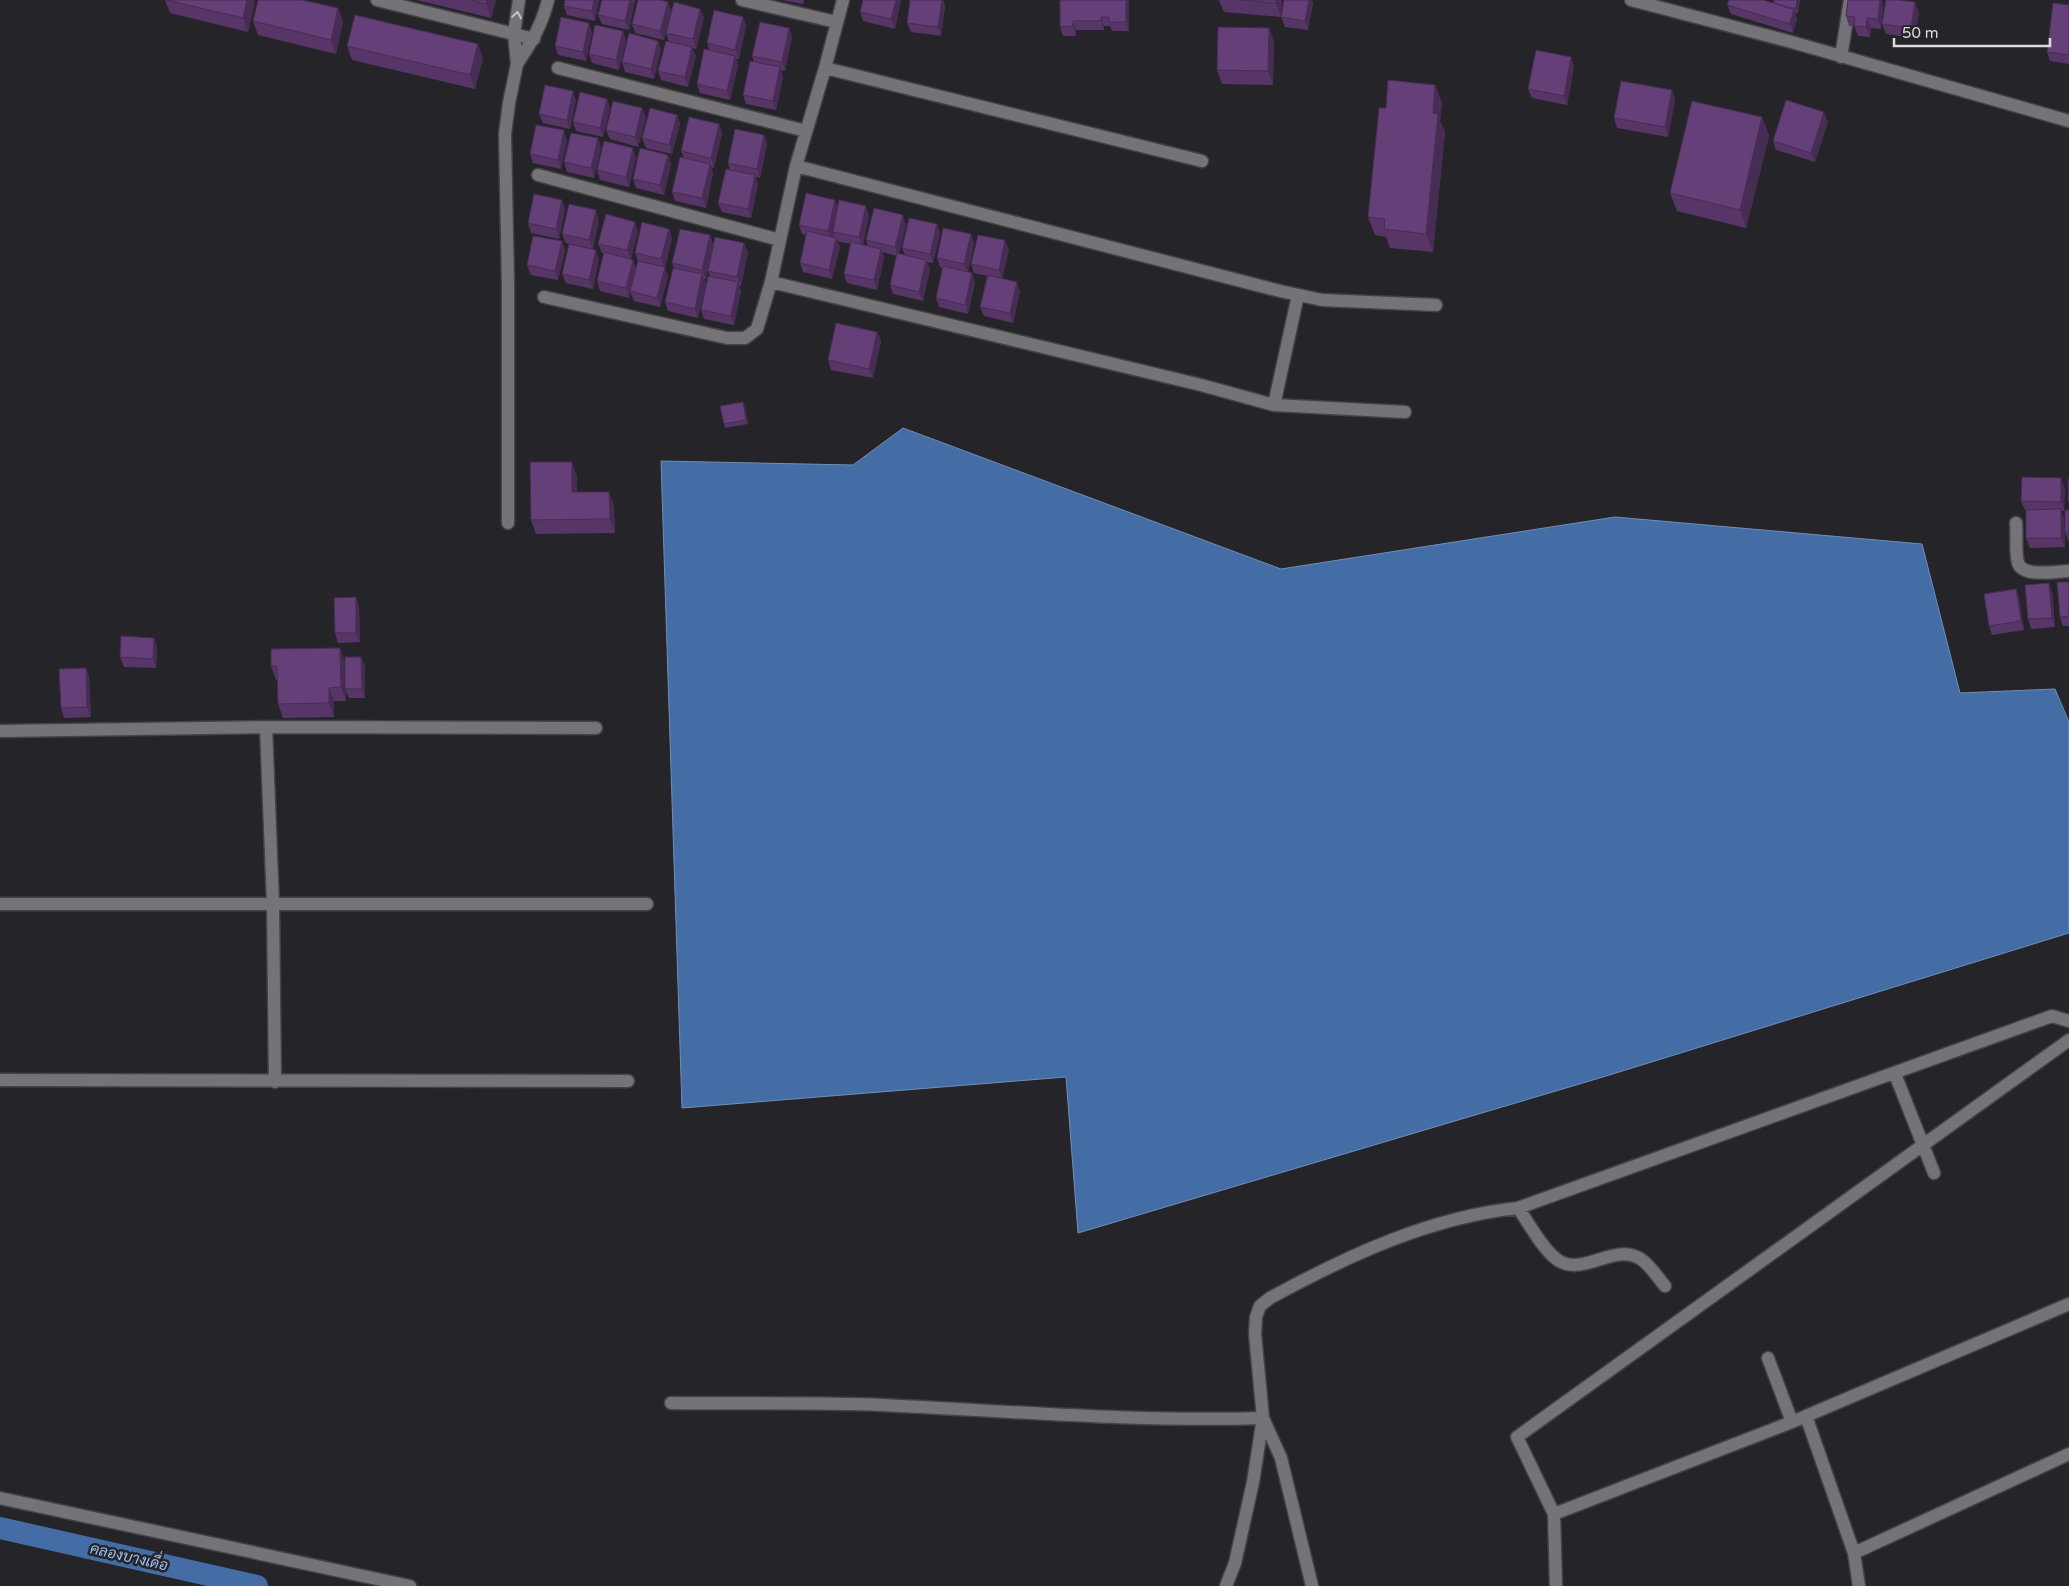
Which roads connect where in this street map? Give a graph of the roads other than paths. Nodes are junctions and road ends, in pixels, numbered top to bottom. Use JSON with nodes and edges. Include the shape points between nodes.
{"nodes":[{"id":1,"x":377,"y":0,"type":"edge"},
{"id":2,"x":519,"y":0,"type":"edge"},
{"id":3,"x":548,"y":0,"type":"edge"},
{"id":4,"x":742,"y":0,"type":"edge"},
{"id":5,"x":843,"y":0,"type":"edge"},
{"id":6,"x":1633,"y":0,"type":"edge"},
{"id":7,"x":1850,"y":0,"type":"edge"},
{"id":8,"x":836,"y":22,"type":"junction"},
{"id":9,"x":514,"y":34,"type":"junction"},
{"id":10,"x":534,"y":39,"type":"junction"},
{"id":11,"x":1841,"y":57,"type":"junction"},
{"id":12,"x":517,"y":64,"type":"junction"},
{"id":13,"x":558,"y":68,"type":"dead end"},
{"id":14,"x":825,"y":68,"type":"junction"},
{"id":15,"x":2069,"y":120,"type":"edge"},
{"id":16,"x":806,"y":131,"type":"junction"},
{"id":17,"x":1202,"y":161,"type":"dead end"},
{"id":18,"x":796,"y":166,"type":"junction"},
{"id":19,"x":538,"y":176,"type":"dead end"},
{"id":20,"x":780,"y":240,"type":"junction"},
{"id":21,"x":770,"y":282,"type":"junction"},
{"id":22,"x":1298,"y":295,"type":"junction"},
{"id":23,"x":544,"y":297,"type":"dead end"},
{"id":24,"x":1436,"y":305,"type":"dead end"},
{"id":25,"x":1274,"y":406,"type":"junction"},
{"id":26,"x":1405,"y":412,"type":"dead end"},
{"id":27,"x":508,"y":523,"type":"dead end"},
{"id":28,"x":2016,"y":523,"type":"dead end"},
{"id":29,"x":2069,"y":571,"type":"edge"},
{"id":30,"x":266,"y":727,"type":"junction"},
{"id":31,"x":596,"y":728,"type":"dead end"},
{"id":32,"x":0,"y":731,"type":"edge"},
{"id":33,"x":0,"y":904,"type":"edge"},
{"id":34,"x":273,"y":904,"type":"junction"},
{"id":35,"x":647,"y":904,"type":"dead end"},
{"id":36,"x":2069,"y":1020,"type":"edge"},
{"id":37,"x":2069,"y":1040,"type":"edge"},
{"id":38,"x":1895,"y":1074,"type":"junction"},
{"id":39,"x":0,"y":1080,"type":"edge"},
{"id":40,"x":628,"y":1081,"type":"dead end"},
{"id":41,"x":275,"y":1082,"type":"junction"},
{"id":42,"x":1923,"y":1145,"type":"junction"},
{"id":43,"x":1934,"y":1172,"type":"dead end"},
{"id":44,"x":1518,"y":1208,"type":"junction"},
{"id":45,"x":1664,"y":1286,"type":"dead end"},
{"id":46,"x":2069,"y":1304,"type":"edge"},
{"id":47,"x":1768,"y":1358,"type":"dead end"},
{"id":48,"x":671,"y":1403,"type":"dead end"},
{"id":49,"x":1806,"y":1416,"type":"junction"},
{"id":50,"x":1263,"y":1418,"type":"junction"},
{"id":51,"x":1792,"y":1422,"type":"junction"},
{"id":52,"x":2069,"y":1454,"type":"edge"},
{"id":53,"x":0,"y":1498,"type":"edge"},
{"id":54,"x":1554,"y":1514,"type":"junction"},
{"id":55,"x":1854,"y":1553,"type":"junction"},
{"id":56,"x":410,"y":1586,"type":"edge"},
{"id":57,"x":1226,"y":1586,"type":"edge"},
{"id":58,"x":1312,"y":1586,"type":"edge"},
{"id":59,"x":1556,"y":1586,"type":"edge"},
{"id":60,"x":1859,"y":1586,"type":"edge"}],
"edges":[{"from":1,"to":9,"type":"street"},
{"from":9,"to":2,"type":"street","one_way":true},
{"from":3,"to":10,"type":"street"},
{"from":4,"to":8,"type":"street"},
{"from":5,"to":8,"type":"street"},
{"from":6,"to":11,"type":"street"},
{"from":7,"to":11,"type":"street"},
{"from":8,"to":14,"type":"street"},
{"from":9,"to":10,"type":"street"},
{"from":9,"to":12,"type":"street"},
{"from":10,"to":12,"type":"street"},
{"from":11,"to":15,"type":"street"},
{"from":12,"to":27,"type":"street","via":[[505,134]]},
{"from":13,"to":16,"type":"street"},
{"from":14,"to":16,"type":"street"},
{"from":14,"to":17,"type":"street"},
{"from":16,"to":18,"type":"street"},
{"from":18,"to":20,"type":"street"},
{"from":18,"to":22,"type":"street"},
{"from":19,"to":20,"type":"street"},
{"from":20,"to":21,"type":"street"},
{"from":21,"to":23,"type":"street","via":[[757,329],[746,338],[727,338]]},
{"from":21,"to":25,"type":"street","via":[[1191,383]]},
{"from":22,"to":24,"type":"street","via":[[1322,300]]},
{"from":22,"to":25,"type":"street"},
{"from":25,"to":26,"type":"street"},
{"from":28,"to":29,"type":"street","via":[[2018,564],[2024,570],[2031,573]]},
{"from":30,"to":31,"type":"street"},
{"from":30,"to":32,"type":"street"},
{"from":30,"to":34,"type":"street"},
{"from":33,"to":34,"type":"street"},
{"from":34,"to":35,"type":"street"},
{"from":34,"to":41,"type":"street"},
{"from":36,"to":38,"type":"street","via":[[2052,1016]]},
{"from":37,"to":42,"type":"street"},
{"from":38,"to":42,"type":"street"},
{"from":38,"to":44,"type":"street"},
{"from":39,"to":41,"type":"street"},
{"from":40,"to":41,"type":"street"},
{"from":42,"to":43,"type":"street"},
{"from":42,"to":54,"type":"street","via":[[1517,1437]]},
{"from":44,"to":45,"type":"street","via":[[1551,1254],[1561,1262],[1573,1265],[1621,1254],[1637,1256]]},
{"from":44,"to":50,"type":"street","via":[[1486,1211],[1383,1243],[1260,1306],[1255,1334]]},
{"from":46,"to":49,"type":"street"},
{"from":47,"to":51,"type":"street"},
{"from":48,"to":50,"type":"street","via":[[880,1405],[1211,1420]]},
{"from":49,"to":51,"type":"street"},
{"from":49,"to":55,"type":"street"},
{"from":50,"to":57,"type":"street","via":[[1235,1564]]},
{"from":50,"to":58,"type":"street","via":[[1281,1458]]},
{"from":51,"to":54,"type":"street"},
{"from":52,"to":55,"type":"street"},
{"from":53,"to":56,"type":"street"},
{"from":54,"to":59,"type":"street"},
{"from":55,"to":60,"type":"street"}]}
